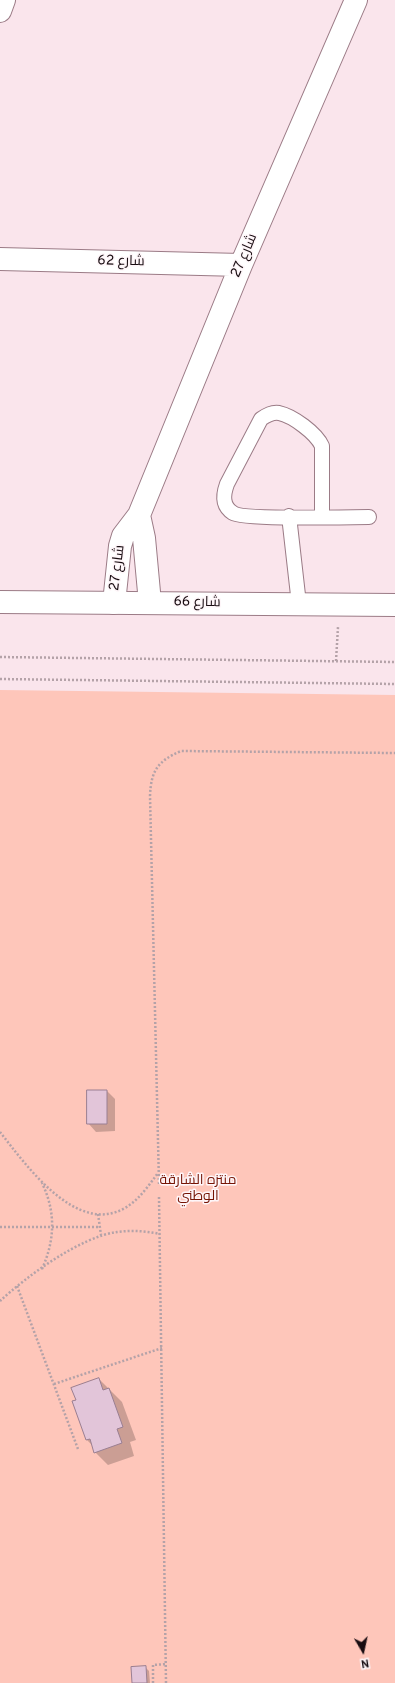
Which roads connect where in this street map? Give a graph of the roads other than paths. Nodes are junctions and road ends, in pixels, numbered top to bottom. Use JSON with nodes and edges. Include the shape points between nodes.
{"nodes":[{"id":1,"x":4,"y":0,"type":"edge"},
{"id":2,"x":356,"y":0,"type":"edge"},
{"id":3,"x":0,"y":11,"type":"edge"},
{"id":4,"x":0,"y":259,"type":"edge"},
{"id":5,"x":241,"y":265,"type":"junction"},
{"id":6,"x":139,"y":515,"type":"junction"},
{"id":7,"x":289,"y":516,"type":"junction"},
{"id":8,"x":322,"y":517,"type":"junction"},
{"id":9,"x":369,"y":517,"type":"dead end"},
{"id":10,"x":0,"y":602,"type":"edge"},
{"id":11,"x":114,"y":603,"type":"junction"},
{"id":12,"x":150,"y":603,"type":"junction"},
{"id":13,"x":299,"y":604,"type":"junction"},
{"id":14,"x":395,"y":605,"type":"edge"}],
"edges":[{"from":1,"to":3,"type":"street"},
{"from":2,"to":5,"type":"street","name":"شارع 27"},
{"from":4,"to":5,"type":"street","name":"شارع 62"},
{"from":5,"to":6,"type":"street","name":"شارع 27"},
{"from":6,"to":11,"type":"street","name":"شارع 27","via":[[123,536],[120,546]]},
{"from":6,"to":12,"type":"street","name":"شارع 27","via":[[144,538]]},
{"from":7,"to":8,"type":"lane"},
{"from":7,"to":8,"type":"lane","via":[[234,514],[226,506],[223,495],[261,419],[270,414],[280,413],[318,437],[322,446]]},
{"from":7,"to":13,"type":"lane"},
{"from":8,"to":9,"type":"lane"},
{"from":10,"to":11,"type":"street","name":"شارع 66"},
{"from":11,"to":12,"type":"street","name":"شارع 66"},
{"from":12,"to":13,"type":"street","name":"شارع 66"},
{"from":13,"to":14,"type":"street","name":"شارع 66"}]}
